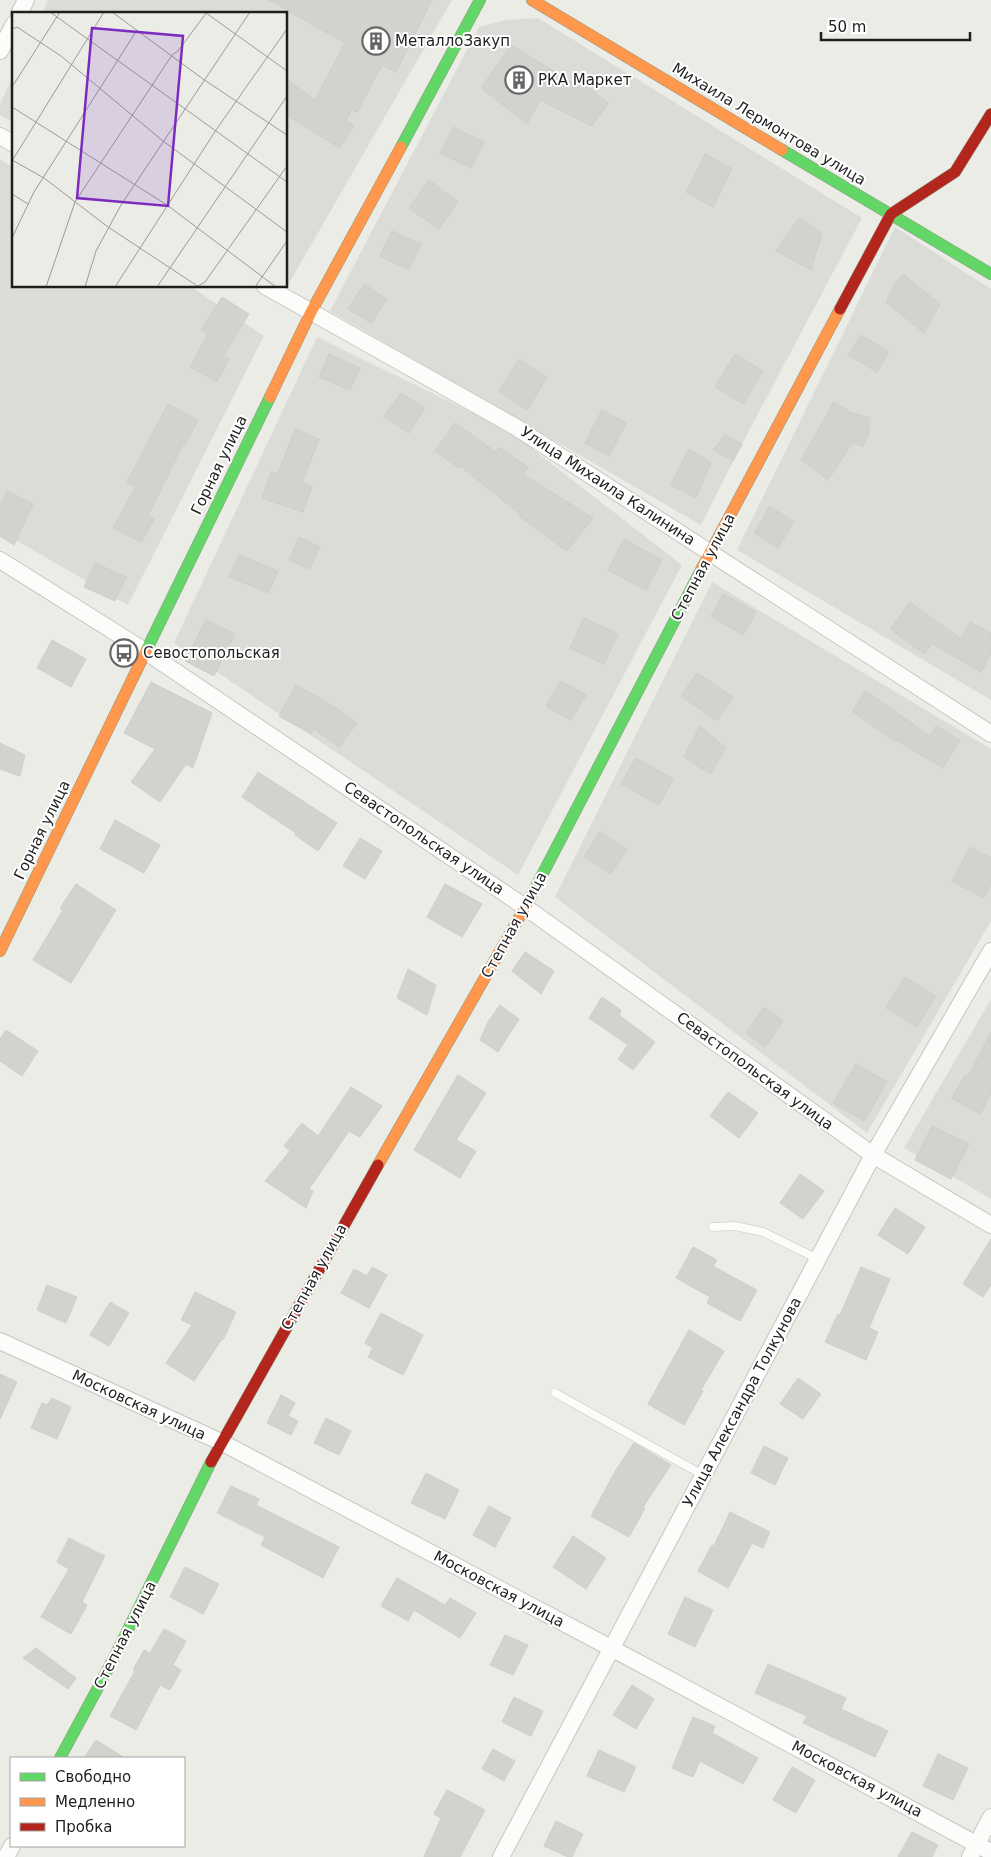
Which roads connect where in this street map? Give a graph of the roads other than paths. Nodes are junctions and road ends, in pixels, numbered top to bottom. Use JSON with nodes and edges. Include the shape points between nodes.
{"nodes":[{"id":1,"x":26,"y":0,"type":"edge"},
{"id":2,"x":480,"y":0,"type":"edge"},
{"id":3,"x":532,"y":0,"type":"edge"},
{"id":4,"x":20,"y":12,"type":"edge"},
{"id":5,"x":12,"y":28,"type":"edge"},
{"id":6,"x":0,"y":51,"type":"edge"},
{"id":7,"x":991,"y":114,"type":"edge"},
{"id":8,"x":0,"y":136,"type":"edge"},
{"id":9,"x":12,"y":143,"type":"edge"},
{"id":10,"x":891,"y":214,"type":"junction"},
{"id":11,"x":991,"y":274,"type":"edge"},
{"id":12,"x":269,"y":288,"type":"edge"},
{"id":13,"x":311,"y":312,"type":"junction"},
{"id":14,"x":710,"y":552,"type":"junction"},
{"id":15,"x":0,"y":560,"type":"edge"},
{"id":16,"x":145,"y":651,"type":"junction"},
{"id":17,"x":991,"y":734,"type":"edge"},
{"id":18,"x":525,"y":907,"type":"junction"},
{"id":19,"x":991,"y":951,"type":"edge"},
{"id":20,"x":0,"y":952,"type":"edge"},
{"id":21,"x":873,"y":1155,"type":"junction"},
{"id":22,"x":991,"y":1225,"type":"edge"},
{"id":23,"x":714,"y":1227,"type":"dead end"},
{"id":24,"x":818,"y":1259,"type":"junction"},
{"id":25,"x":0,"y":1341,"type":"edge"},
{"id":26,"x":555,"y":1392,"type":"dead end"},
{"id":27,"x":221,"y":1442,"type":"junction"},
{"id":28,"x":703,"y":1475,"type":"junction"},
{"id":29,"x":611,"y":1648,"type":"junction"},
{"id":30,"x":61,"y":1757,"type":"edge"},
{"id":31,"x":991,"y":1817,"type":"edge"},
{"id":32,"x":973,"y":1850,"type":"edge"},
{"id":33,"x":991,"y":1852,"type":"edge"},
{"id":34,"x":501,"y":1857,"type":"edge"}],
"edges":[{"from":1,"to":4,"type":"street"},
{"from":2,"to":13,"type":"street","name":"Горная улица"},
{"from":3,"to":10,"type":"street","name":"Михаила Лермонтова улица"},
{"from":5,"to":6,"type":"street"},
{"from":7,"to":10,"type":"street","name":"Степная улица","via":[[955,172]]},
{"from":8,"to":9,"type":"street"},
{"from":10,"to":11,"type":"street","name":"Михаила Лермонтова улица"},
{"from":10,"to":14,"type":"street","name":"Степная улица"},
{"from":12,"to":13,"type":"street","name":"Улица Михаила Калинина"},
{"from":13,"to":14,"type":"street","name":"Улица Михаила Калинина","via":[[514,426]]},
{"from":13,"to":16,"type":"street","name":"Горная улица"},
{"from":14,"to":17,"type":"street","name":"Улица Михаила Калинина"},
{"from":14,"to":18,"type":"street","name":"Степная улица"},
{"from":15,"to":16,"type":"street","name":"Севастопольская улица"},
{"from":16,"to":18,"type":"street","name":"Севастопольская улица"},
{"from":16,"to":20,"type":"street","name":"Горная улица"},
{"from":18,"to":21,"type":"street","name":"Севастопольская улица"},
{"from":18,"to":27,"type":"street","name":"Степная улица"},
{"from":19,"to":21,"type":"street","name":"Улица Александра Толкунова"},
{"from":21,"to":22,"type":"street","name":"Севастопольская улица"},
{"from":21,"to":24,"type":"street","name":"Улица Александра Толкунова"},
{"from":23,"to":24,"type":"lane","via":[[735,1226],[763,1232]]},
{"from":24,"to":28,"type":"street","name":"Улица Александра Толкунова"},
{"from":25,"to":27,"type":"street","name":"Московская улица"},
{"from":26,"to":28,"type":"lane"},
{"from":27,"to":29,"type":"street","name":"Московская улица"},
{"from":27,"to":30,"type":"street","name":"Степная улица","via":[[114,1658]]},
{"from":28,"to":29,"type":"street","name":"Улица Александра Толкунова"},
{"from":29,"to":32,"type":"street","name":"Московская улица"},
{"from":29,"to":34,"type":"street","name":"Улица Александра Толкунова"},
{"from":31,"to":32,"type":"street"},
{"from":32,"to":33,"type":"street","name":"Московская улица"}]}
